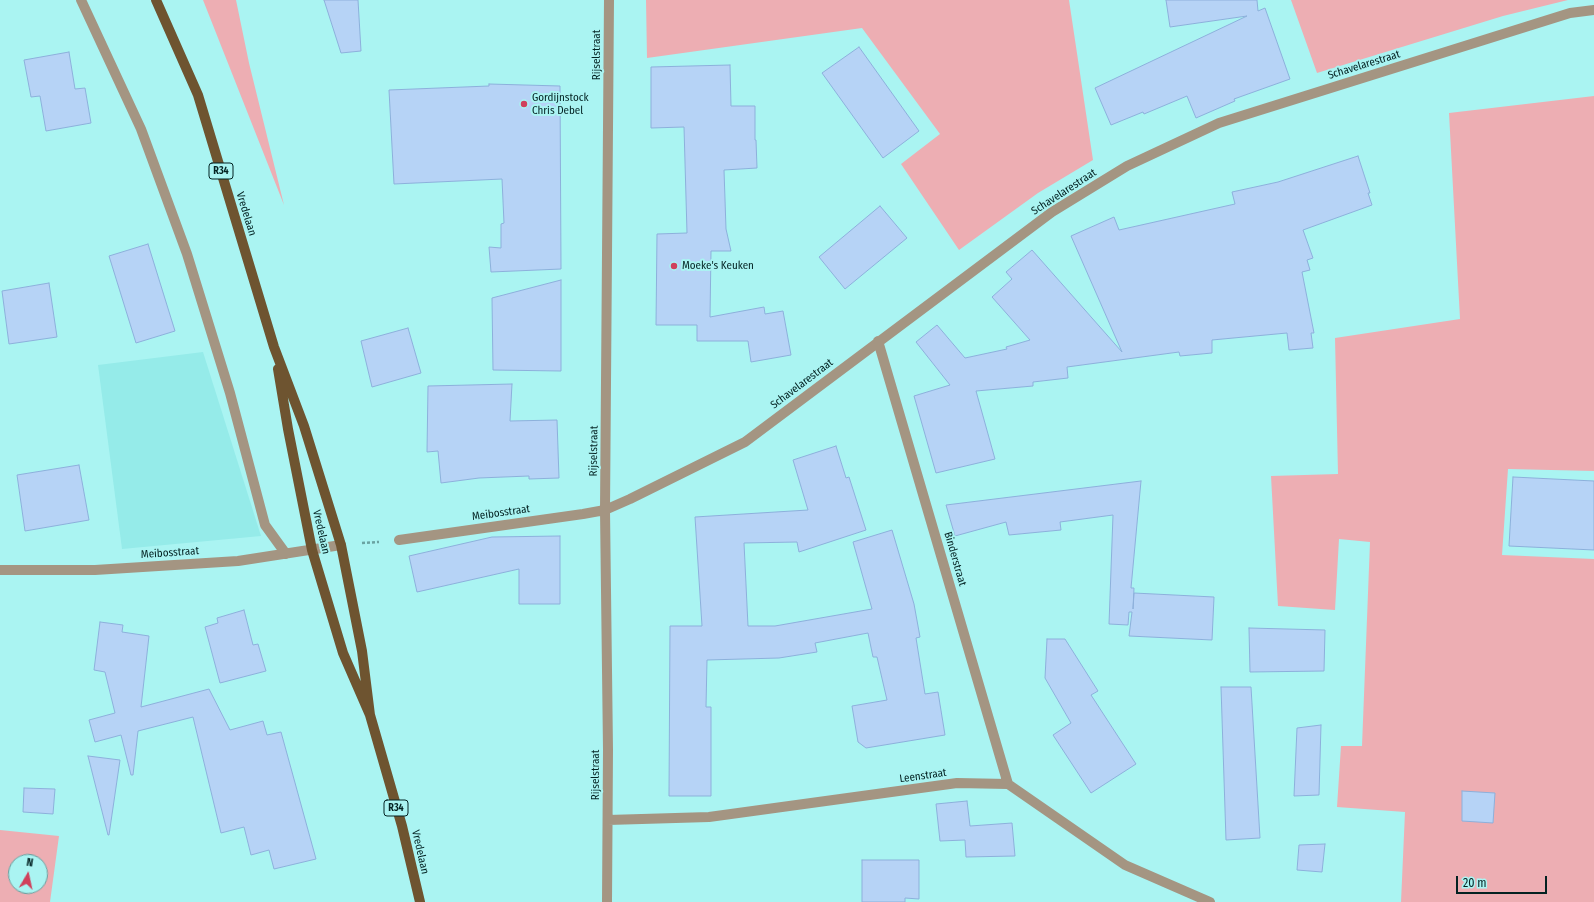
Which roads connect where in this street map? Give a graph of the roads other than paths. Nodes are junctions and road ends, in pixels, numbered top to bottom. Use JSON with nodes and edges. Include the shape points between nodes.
{"nodes":[{"id":1,"x":81,"y":0,"type":"edge"},
{"id":2,"x":156,"y":0,"type":"edge"},
{"id":3,"x":609,"y":0,"type":"edge"},
{"id":4,"x":1594,"y":10,"type":"edge"},
{"id":5,"x":878,"y":341,"type":"junction"},
{"id":6,"x":274,"y":347,"type":"junction"},
{"id":7,"x":606,"y":510,"type":"junction"},
{"id":8,"x":400,"y":540,"type":"road end"},
{"id":9,"x":341,"y":545,"type":"junction"},
{"id":10,"x":312,"y":550,"type":"junction"},
{"id":11,"x":286,"y":554,"type":"junction"},
{"id":12,"x":0,"y":570,"type":"edge"},
{"id":13,"x":370,"y":715,"type":"junction"},
{"id":14,"x":1008,"y":784,"type":"junction"},
{"id":15,"x":608,"y":820,"type":"junction"},
{"id":16,"x":420,"y":902,"type":"edge"},
{"id":17,"x":607,"y":902,"type":"edge"},
{"id":18,"x":1210,"y":902,"type":"edge"}],
"edges":[{"from":1,"to":11,"type":"street","via":[[141,129],[189,262],[230,393],[265,525]]},
{"from":2,"to":6,"type":"main road","name":"Vredelaan","number":"R34","via":[[198,95]]},
{"from":3,"to":7,"type":"street","name":"Rijselstraat"},
{"from":4,"to":5,"type":"street","name":"Schavelarestraat","via":[[1563,16],[1219,123],[1128,166],[1052,212]]},
{"from":5,"to":7,"type":"street","name":"Schavelarestraat","via":[[745,442]]},
{"from":5,"to":14,"type":"street","name":"Binderstraat"},
{"from":6,"to":9,"type":"main road","name":"Vredelaan","number":"R34","via":[[304,426]]},
{"from":6,"to":10,"type":"main road","name":"Vredelaan","number":"R34"},
{"from":7,"to":8,"type":"street","name":"Meibosstraat"},
{"from":7,"to":15,"type":"street","name":"Rijselstraat"},
{"from":9,"to":10,"type":"street","name":"Meibosstraat"},
{"from":9,"to":13,"type":"main road","name":"Vredelaan","number":"R34","via":[[362,652]]},
{"from":10,"to":11,"type":"street","name":"Meibosstraat"},
{"from":10,"to":13,"type":"main road","name":"Vredelaan","number":"R34","via":[[344,653]]},
{"from":11,"to":12,"type":"street","name":"Meibosstraat","via":[[238,561],[95,570]]},
{"from":13,"to":16,"type":"main road","name":"Vredelaan","number":"R34","via":[[402,826]]},
{"from":14,"to":15,"type":"street","name":"Leenstraat","via":[[957,783],[709,817]]},
{"from":14,"to":18,"type":"street","via":[[1125,865]]},
{"from":15,"to":17,"type":"street","name":"Rijselstraat"}]}
